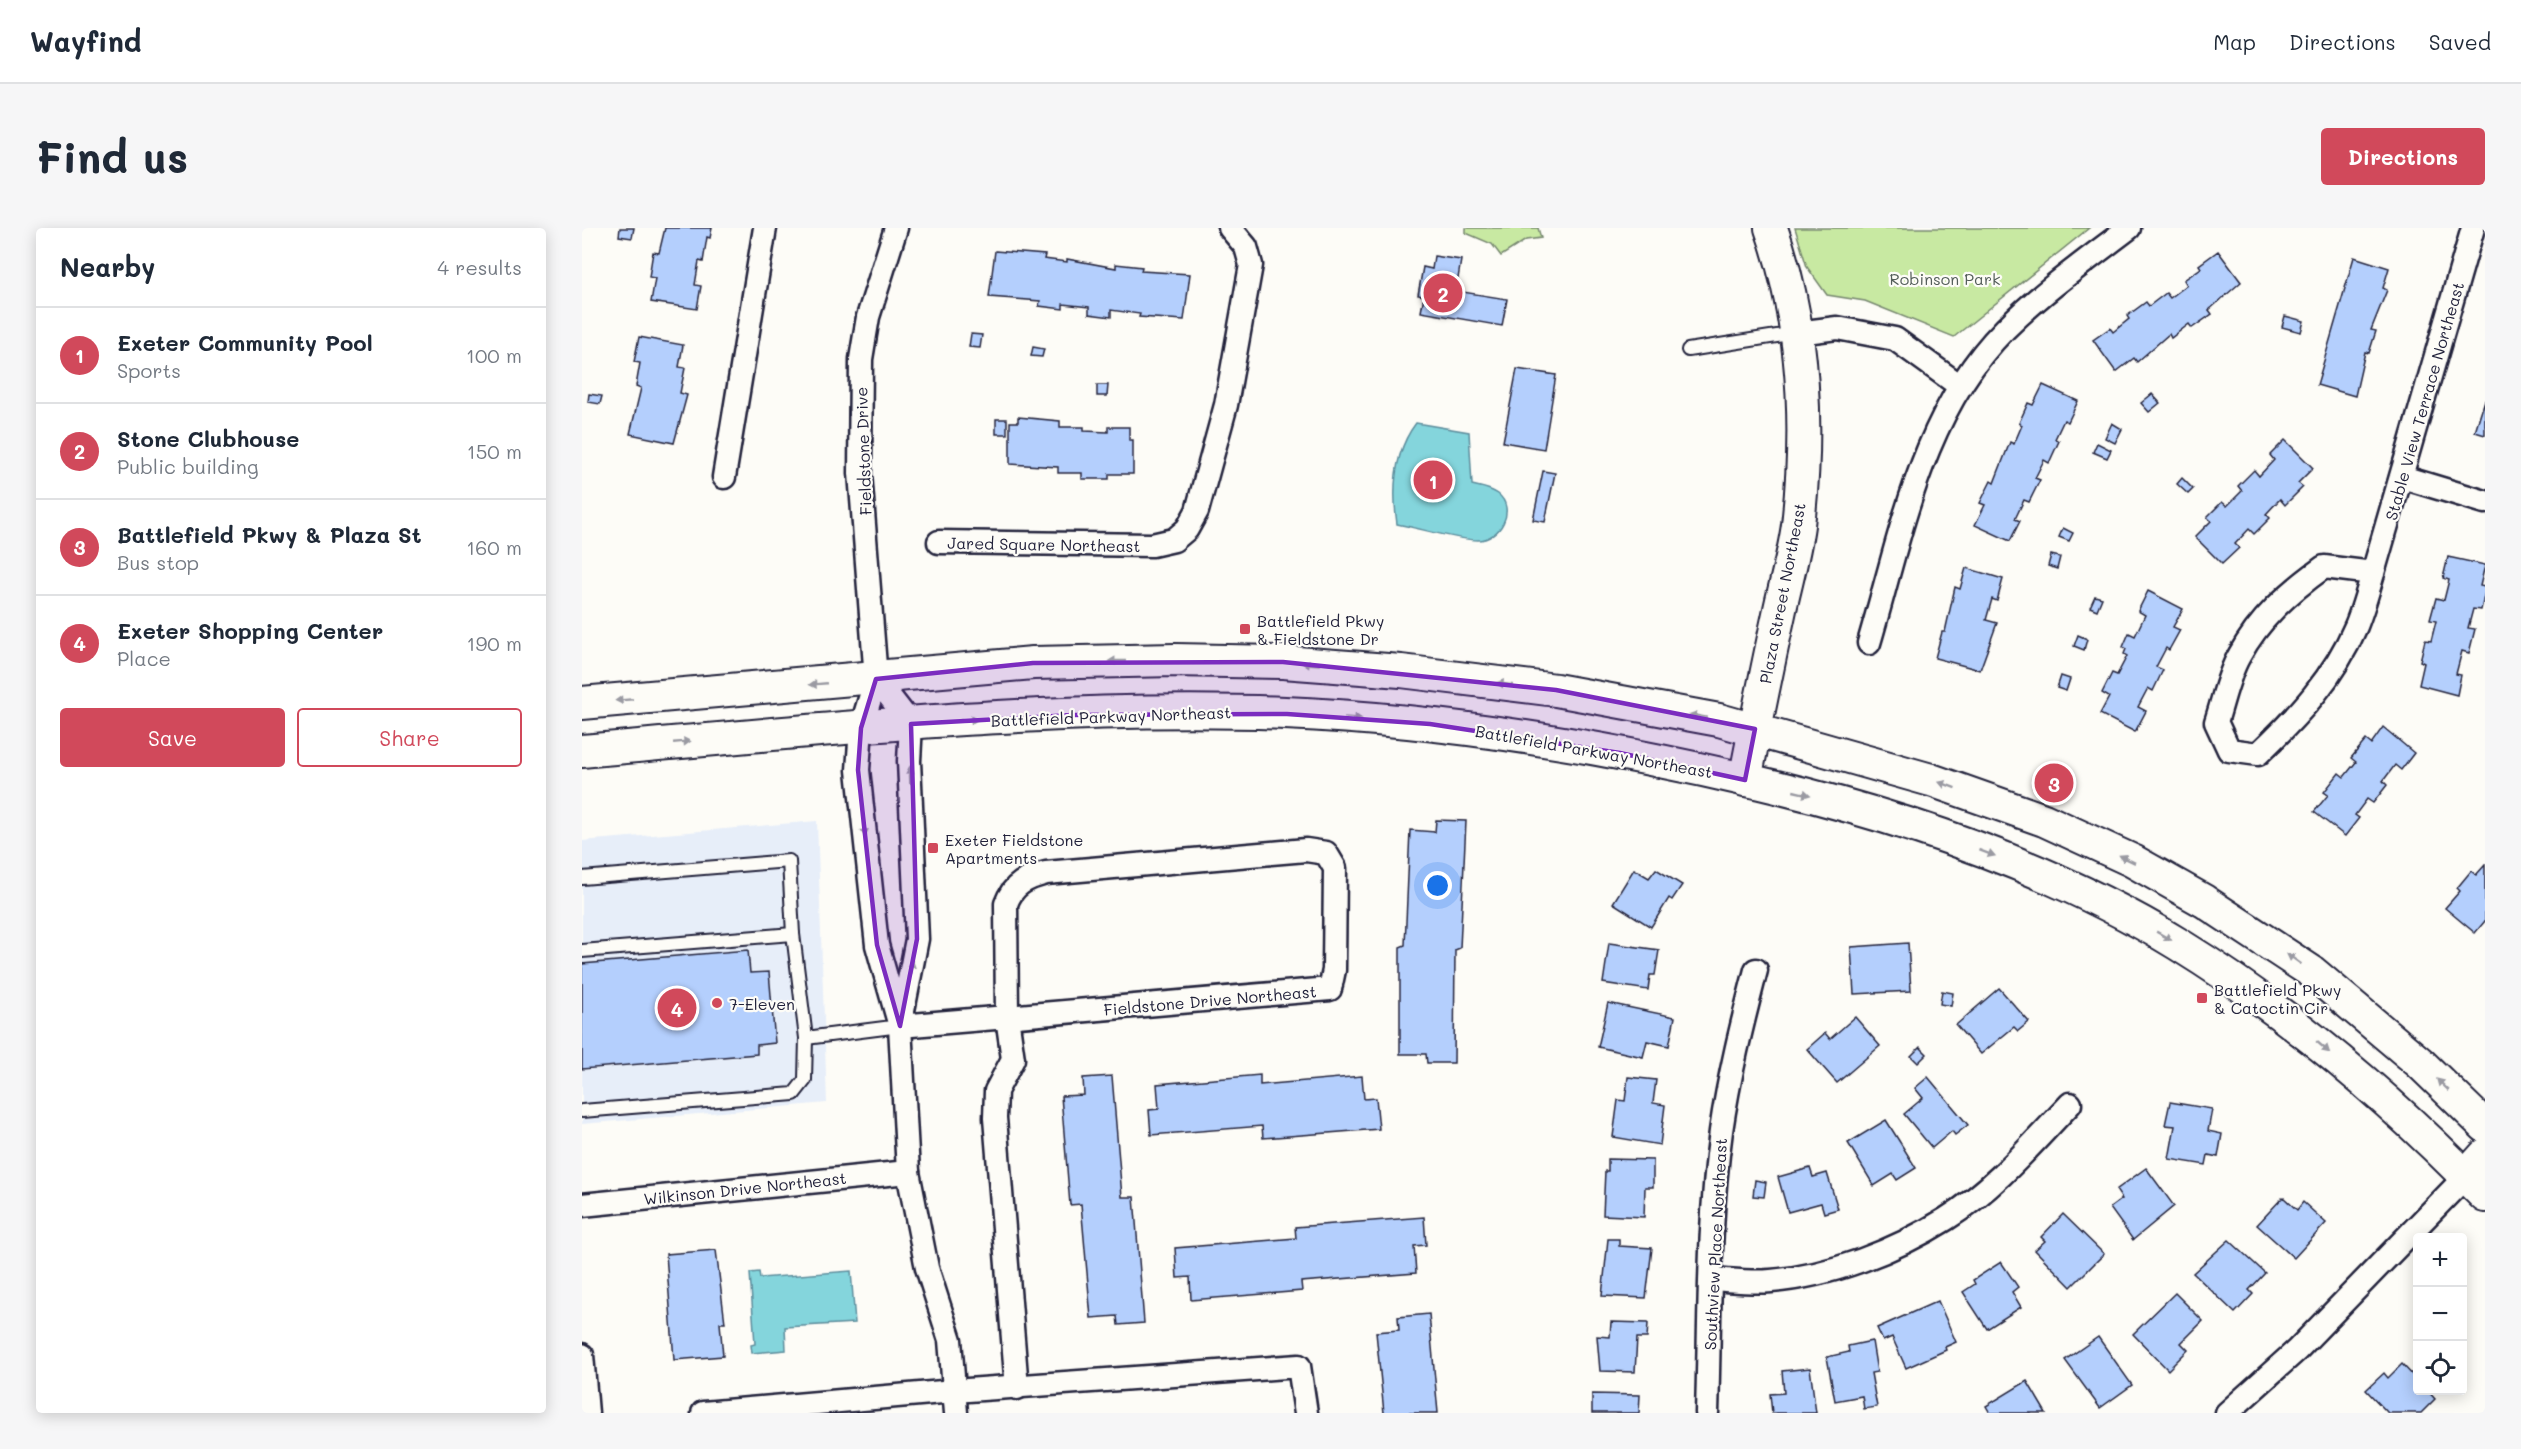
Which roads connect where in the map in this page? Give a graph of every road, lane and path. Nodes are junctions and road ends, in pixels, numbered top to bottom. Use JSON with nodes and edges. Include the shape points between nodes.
{"nodes":[{"id":1,"x":765,"y":228,"type":"edge"},
{"id":2,"x":896,"y":228,"type":"edge"},
{"id":3,"x":1230,"y":228,"type":"edge"},
{"id":4,"x":1771,"y":228,"type":"edge"},
{"id":5,"x":2129,"y":228,"type":"edge"},
{"id":6,"x":2473,"y":228,"type":"edge"},
{"id":7,"x":1797,"y":333,"type":"junction"},
{"id":8,"x":1688,"y":350,"type":"dead end"},
{"id":9,"x":1960,"y":386,"type":"junction"},
{"id":10,"x":724,"y":477,"type":"dead end"},
{"id":11,"x":2402,"y":477,"type":"junction"},
{"id":12,"x":2485,"y":502,"type":"edge"},
{"id":13,"x":939,"y":542,"type":"dead end"},
{"id":14,"x":2373,"y":573,"type":"junction"},
{"id":15,"x":1869,"y":643,"type":"dead end"},
{"id":16,"x":876,"y":679,"type":"junction"},
{"id":17,"x":582,"y":703,"type":"edge"},
{"id":18,"x":911,"y":724,"type":"junction"},
{"id":19,"x":861,"y":728,"type":"junction"},
{"id":20,"x":1755,"y":729,"type":"junction"},
{"id":21,"x":582,"y":751,"type":"edge"},
{"id":22,"x":1745,"y":780,"type":"junction"},
{"id":23,"x":582,"y":878,"type":"edge"},
{"id":24,"x":793,"y":934,"type":"junction"},
{"id":25,"x":582,"y":951,"type":"edge"},
{"id":26,"x":1756,"y":970,"type":"dead end"},
{"id":27,"x":1007,"y":1017,"type":"junction"},
{"id":28,"x":900,"y":1026,"type":"junction"},
{"id":29,"x":806,"y":1038,"type":"junction"},
{"id":30,"x":2070,"y":1104,"type":"dead end"},
{"id":31,"x":582,"y":1110,"type":"edge"},
{"id":32,"x":2485,"y":1126,"type":"edge"},
{"id":33,"x":908,"y":1172,"type":"junction"},
{"id":34,"x":2479,"y":1176,"type":"edge"},
{"id":35,"x":582,"y":1205,"type":"edge"},
{"id":36,"x":1711,"y":1280,"type":"junction"},
{"id":37,"x":582,"y":1355,"type":"edge"},
{"id":38,"x":1017,"y":1388,"type":"junction"},
{"id":39,"x":955,"y":1402,"type":"edge"},
{"id":40,"x":587,"y":1413,"type":"edge"},
{"id":41,"x":703,"y":1413,"type":"edge"},
{"id":42,"x":1306,"y":1413,"type":"edge"},
{"id":43,"x":1707,"y":1413,"type":"edge"},
{"id":44,"x":2228,"y":1413,"type":"edge"}],
"edges":[{"from":1,"to":10,"type":"street"},
{"from":2,"to":16,"type":"street","name":"Fieldstone Drive","via":[[868,317],[861,359],[860,473]]},
{"from":3,"to":13,"type":"street","name":"Jared Square Northeast","via":[[1246,247],[1251,265],[1226,405],[1197,511],[1187,529],[1174,540],[1152,545]]},
{"from":4,"to":7,"type":"main road","name":"Plaza Street Northeast","via":[[1782,259]]},
{"from":5,"to":9,"type":"street","via":[[2036,300],[2004,330]]},
{"from":6,"to":11,"type":"street","name":"Stable View Terrace Northeast"},
{"from":7,"to":8,"type":"lane"},
{"from":7,"to":9,"type":"street","via":[[1837,328],[1895,339]]},
{"from":7,"to":20,"type":"main road","name":"Plaza Street Northeast","via":[[1802,462],[1797,528]]},
{"from":9,"to":15,"type":"street","via":[[1918,474]]},
{"from":11,"to":12,"type":"street"},
{"from":11,"to":14,"type":"street","name":"Stable View Terrace Northeast"},
{"from":14,"to":14,"type":"street","name":"Stable View Terrace Northeast","via":[[2356,626],[2332,673],[2300,714],[2258,754],[2229,750],[2216,722],[2238,657],[2271,609],[2324,567]]},
{"from":16,"to":17,"type":"main road","one_way":true},
{"from":16,"to":18,"type":"street"},
{"from":16,"to":19,"type":"street"},
{"from":20,"to":16,"type":"main road","one_way":true,"via":[[1556,690],[1401,671],[1284,662],[1033,663]]},
{"from":18,"to":19,"type":"main road","name":"Battlefield Parkway Northeast"},
{"from":18,"to":22,"type":"main road","name":"Battlefield Parkway Northeast","one_way":true,"via":[[1210,712],[1364,718],[1515,734],[1709,769]]},
{"from":28,"to":18,"type":"street","one_way":true,"via":[[917,939],[909,761]]},
{"from":21,"to":19,"type":"main road","name":"Battlefield Parkway Northeast","one_way":true},
{"from":19,"to":28,"type":"street","one_way":true,"via":[[858,770],[877,945]]},
{"from":20,"to":22,"type":"main road","name":"Plaza Street Northeast"},
{"from":32,"to":20,"type":"main road","one_way":true,"via":[[2420,1063],[2312,972],[2214,907],[2133,861],[2044,820],[1942,784]]},
{"from":22,"to":34,"type":"main road","name":"Battlefield Parkway Northeast","one_way":true,"via":[[1818,797],[1930,832],[2021,866],[2114,908],[2177,943],[2313,1038]]},
{"from":23,"to":24,"type":"lane","via":[[789,861]]},
{"from":24,"to":25,"type":"lane"},
{"from":24,"to":29,"type":"lane"},
{"from":26,"to":36,"type":"street","name":"Southview Place Northeast","via":[[1735,1052],[1721,1132]]},
{"from":27,"to":27,"type":"street","name":"Fieldstone Drive Northeast","via":[[1330,989],[1334,970],[1335,868],[1326,853],[1306,850],[1047,873],[1025,879],[1010,892],[1006,904]]},
{"from":27,"to":28,"type":"street","name":"Fieldstone Drive Northeast"},
{"from":27,"to":38,"type":"street","name":"Fieldstone Drive Northeast","via":[[1013,1059],[996,1091],[995,1118]]},
{"from":28,"to":29,"type":"lane"},
{"from":28,"to":33,"type":"street"},
{"from":29,"to":31,"type":"lane","via":[[805,1080],[794,1094]]},
{"from":30,"to":36,"type":"street","via":[[1979,1194],[1947,1219],[1890,1248],[1829,1270],[1771,1281]]},
{"from":33,"to":35,"type":"street","name":"Wilkinson Drive Northeast"},
{"from":33,"to":39,"type":"street","via":[[927,1268],[950,1340]]},
{"from":34,"to":44,"type":"street"},
{"from":36,"to":43,"type":"street","name":"Southview Place Northeast"},
{"from":37,"to":40,"type":"street"},
{"from":38,"to":39,"type":"street"},
{"from":38,"to":42,"type":"street","via":[[1299,1366]]},
{"from":39,"to":41,"type":"street"}]}
